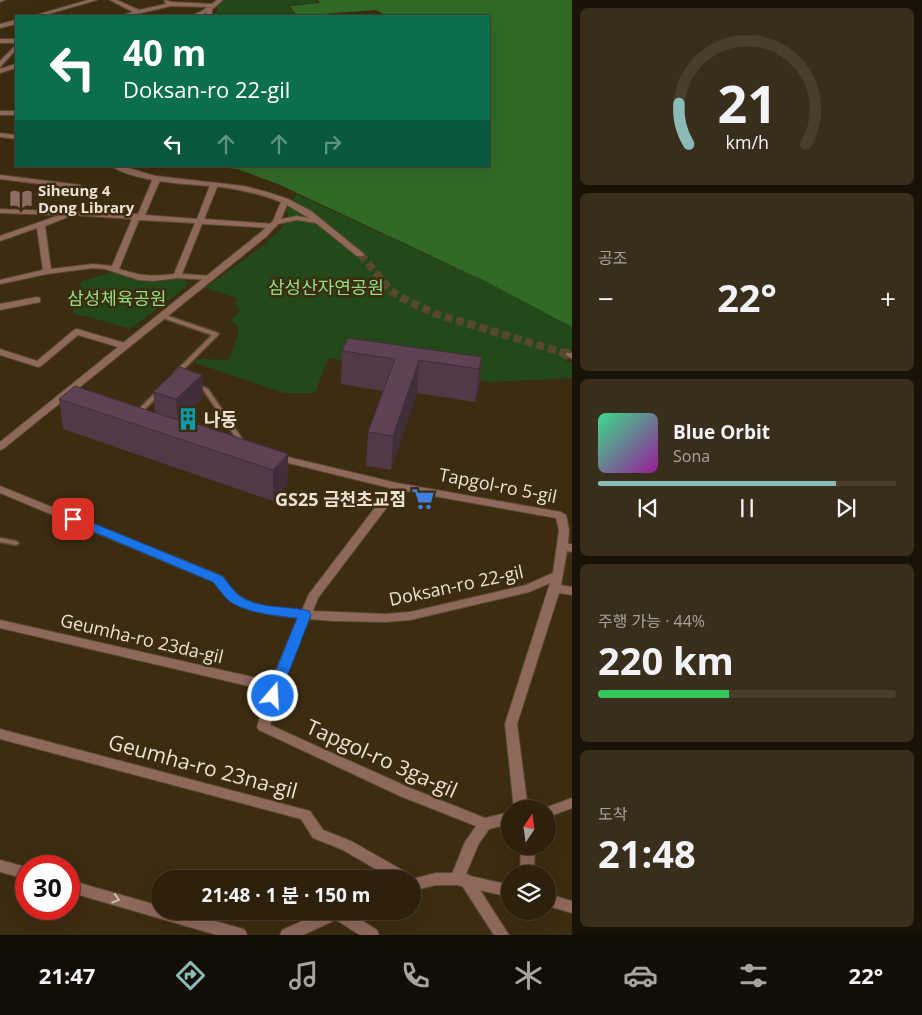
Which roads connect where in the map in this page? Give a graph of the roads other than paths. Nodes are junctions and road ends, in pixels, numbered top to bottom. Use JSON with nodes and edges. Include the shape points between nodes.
{"nodes":[{"id":1,"x":94,"y":0,"type":"edge"},
{"id":2,"x":113,"y":0,"type":"edge"},
{"id":3,"x":166,"y":0,"type":"edge"},
{"id":4,"x":220,"y":0,"type":"edge"},
{"id":5,"x":171,"y":4,"type":"junction"},
{"id":6,"x":211,"y":7,"type":"junction"},
{"id":7,"x":139,"y":12,"type":"junction"},
{"id":8,"x":40,"y":15,"type":"edge"},
{"id":9,"x":126,"y":15,"type":"edge"},
{"id":10,"x":146,"y":15,"type":"edge"},
{"id":11,"x":196,"y":15,"type":"edge"},
{"id":12,"x":209,"y":15,"type":"edge"},
{"id":13,"x":15,"y":22,"type":"edge"},
{"id":14,"x":0,"y":26,"type":"edge"},
{"id":15,"x":15,"y":40,"type":"edge"},
{"id":16,"x":0,"y":41,"type":"edge"},
{"id":17,"x":15,"y":48,"type":"edge"},
{"id":18,"x":0,"y":65,"type":"edge"},
{"id":19,"x":15,"y":66,"type":"edge"},
{"id":20,"x":0,"y":71,"type":"edge"},
{"id":21,"x":0,"y":113,"type":"edge"},
{"id":22,"x":15,"y":113,"type":"edge"},
{"id":23,"x":0,"y":135,"type":"edge"},
{"id":24,"x":15,"y":137,"type":"edge"},
{"id":25,"x":118,"y":167,"type":"edge"},
{"id":26,"x":0,"y":177,"type":"edge"},
{"id":27,"x":157,"y":178,"type":"junction"},
{"id":28,"x":214,"y":186,"type":"junction"},
{"id":29,"x":80,"y":188,"type":"dead end"},
{"id":30,"x":285,"y":201,"type":"junction"},
{"id":31,"x":0,"y":211,"type":"edge"},
{"id":32,"x":74,"y":213,"type":"junction"},
{"id":33,"x":139,"y":216,"type":"junction"},
{"id":34,"x":201,"y":220,"type":"junction"},
{"id":35,"x":319,"y":222,"type":"junction"},
{"id":36,"x":274,"y":224,"type":"junction"},
{"id":37,"x":41,"y":226,"type":"junction"},
{"id":38,"x":0,"y":239,"type":"edge"},
{"id":39,"x":360,"y":254,"type":"tunnel mouth"},
{"id":40,"x":115,"y":269,"type":"junction"},
{"id":41,"x":47,"y":272,"type":"junction"},
{"id":42,"x":177,"y":276,"type":"junction"},
{"id":43,"x":210,"y":278,"type":"junction"},
{"id":44,"x":0,"y":282,"type":"edge"},
{"id":45,"x":37,"y":300,"type":"dead end"},
{"id":46,"x":0,"y":307,"type":"edge"},
{"id":47,"x":162,"y":316,"type":"junction"},
{"id":48,"x":125,"y":346,"type":"junction"},
{"id":49,"x":1,"y":353,"type":"edge"},
{"id":50,"x":181,"y":381,"type":"edge"},
{"id":51,"x":166,"y":384,"type":"edge"},
{"id":52,"x":189,"y":384,"type":"edge"},
{"id":53,"x":136,"y":415,"type":"edge"},
{"id":54,"x":228,"y":445,"type":"edge"},
{"id":55,"x":0,"y":447,"type":"edge"},
{"id":56,"x":246,"y":451,"type":"joint"},
{"id":57,"x":265,"y":455,"type":"edge"},
{"id":58,"x":397,"y":486,"type":"junction"},
{"id":59,"x":0,"y":489,"type":"edge"},
{"id":60,"x":0,"y":540,"type":"edge"},
{"id":61,"x":16,"y":543,"type":"dead end"},
{"id":62,"x":567,"y":548,"type":"edge"},
{"id":63,"x":557,"y":575,"type":"junction"},
{"id":64,"x":554,"y":588,"type":"junction"},
{"id":65,"x":572,"y":590,"type":"edge"},
{"id":66,"x":305,"y":615,"type":"junction"},
{"id":67,"x":0,"y":624,"type":"edge"},
{"id":68,"x":277,"y":681,"type":"junction"},
{"id":69,"x":0,"y":734,"type":"edge"},
{"id":70,"x":520,"y":800,"type":"edge"},
{"id":71,"x":572,"y":803,"type":"edge"},
{"id":72,"x":556,"y":808,"type":"edge"},
{"id":73,"x":501,"y":820,"type":"edge"},
{"id":74,"x":485,"y":824,"type":"junction"},
{"id":75,"x":0,"y":866,"type":"edge"},
{"id":76,"x":389,"y":870,"type":"edge"},
{"id":77,"x":15,"y":871,"type":"edge"},
{"id":78,"x":461,"y":880,"type":"junction"},
{"id":79,"x":421,"y":882,"type":"edge"},
{"id":80,"x":80,"y":889,"type":"edge"},
{"id":81,"x":501,"y":889,"type":"edge"},
{"id":82,"x":556,"y":903,"type":"edge"},
{"id":83,"x":571,"y":908,"type":"edge"},
{"id":84,"x":322,"y":920,"type":"edge"},
{"id":85,"x":351,"y":920,"type":"edge"},
{"id":86,"x":240,"y":935,"type":"edge"},
{"id":87,"x":287,"y":935,"type":"edge"},
{"id":88,"x":372,"y":935,"type":"edge"},
{"id":89,"x":502,"y":935,"type":"edge"}],
"edges":[{"from":1,"to":8,"type":"street"},
{"from":2,"to":7,"type":"street"},
{"from":3,"to":5,"type":"street"},
{"from":4,"to":6,"type":"street"},
{"from":5,"to":6,"type":"street"},
{"from":5,"to":7,"type":"street"},
{"from":6,"to":11,"type":"street"},
{"from":6,"to":12,"type":"street"},
{"from":7,"to":9,"type":"street"},
{"from":7,"to":10,"type":"street"},
{"from":13,"to":14,"type":"street"},
{"from":15,"to":16,"type":"street"},
{"from":17,"to":18,"type":"street"},
{"from":19,"to":20,"type":"street"},
{"from":21,"to":22,"type":"street"},
{"from":23,"to":24,"type":"street"},
{"from":25,"to":27,"type":"street"},
{"from":26,"to":29,"type":"street"},
{"from":27,"to":28,"type":"street"},
{"from":27,"to":33,"type":"street"},
{"from":28,"to":30,"type":"street","via":[[259,192]]},
{"from":28,"to":34,"type":"street"},
{"from":30,"to":35,"type":"street"},
{"from":30,"to":36,"type":"street"},
{"from":31,"to":32,"type":"street"},
{"from":32,"to":33,"type":"street"},
{"from":32,"to":37,"type":"street"},
{"from":33,"to":34,"type":"street"},
{"from":33,"to":40,"type":"street"},
{"from":34,"to":36,"type":"street"},
{"from":34,"to":42,"type":"street"},
{"from":35,"to":36,"type":"street","via":[[296,218]]},
{"from":35,"to":39,"type":"street"},
{"from":36,"to":43,"type":"street"},
{"from":37,"to":38,"type":"street"},
{"from":37,"to":41,"type":"street"},
{"from":40,"to":41,"type":"street","via":[[93,266]]},
{"from":40,"to":42,"type":"street","via":[[140,278]]},
{"from":41,"to":44,"type":"street"},
{"from":42,"to":43,"type":"street"},
{"from":43,"to":47,"type":"street"},
{"from":45,"to":46,"type":"street"},
{"from":47,"to":48,"type":"street"},
{"from":47,"to":50,"type":"lane","via":[[216,334],[172,378]]},
{"from":48,"to":49,"type":"street","via":[[77,332],[38,364]]},
{"from":48,"to":55,"type":"street","via":[[72,394]]},
{"from":51,"to":53,"type":"lane"},
{"from":52,"to":56,"type":"lane","via":[[206,390]]},
{"from":54,"to":56,"type":"street"},
{"from":57,"to":58,"type":"street"},
{"from":58,"to":62,"type":"street","name":"Tapgol-ro 5-gil","via":[[561,515]]},
{"from":58,"to":66,"type":"street","name":"Tapgol-ro 3ga-gil","via":[[314,597]]},
{"from":59,"to":66,"type":"street","name":"Doksan-ro 22-gil","via":[[218,579],[233,598],[247,604]]},
{"from":60,"to":61,"type":"lane"},
{"from":62,"to":63,"type":"street","name":"Tapgol-ro 5-gil"},
{"from":63,"to":64,"type":"street","name":"Tapgol-ro 5-gil"},
{"from":63,"to":66,"type":"street","name":"Doksan-ro 22-gil","via":[[529,588],[410,616]]},
{"from":64,"to":65,"type":"street"},
{"from":64,"to":70,"type":"street","name":"Tapgol-ro 5-gil","via":[[511,724]]},
{"from":66,"to":68,"type":"street","name":"Tapgol-ro 3ga-gil"},
{"from":67,"to":68,"type":"street","name":"Geumha-ro 23da-gil","via":[[257,683]]},
{"from":68,"to":74,"type":"street","name":"Tapgol-ro 3ga-gil","via":[[263,727],[405,792]]},
{"from":69,"to":76,"type":"street","name":"Geumha-ro 23na-gil","via":[[305,815],[318,834],[346,845]]},
{"from":71,"to":72,"type":"street"},
{"from":73,"to":74,"type":"street"},
{"from":74,"to":78,"type":"street","via":[[472,842]]},
{"from":75,"to":77,"type":"street"},
{"from":78,"to":79,"type":"street"},
{"from":78,"to":81,"type":"street"},
{"from":78,"to":89,"type":"street"},
{"from":80,"to":86,"type":"street","one_way":true},
{"from":82,"to":83,"type":"street"},
{"from":84,"to":87,"type":"street"},
{"from":85,"to":88,"type":"street"}]}
